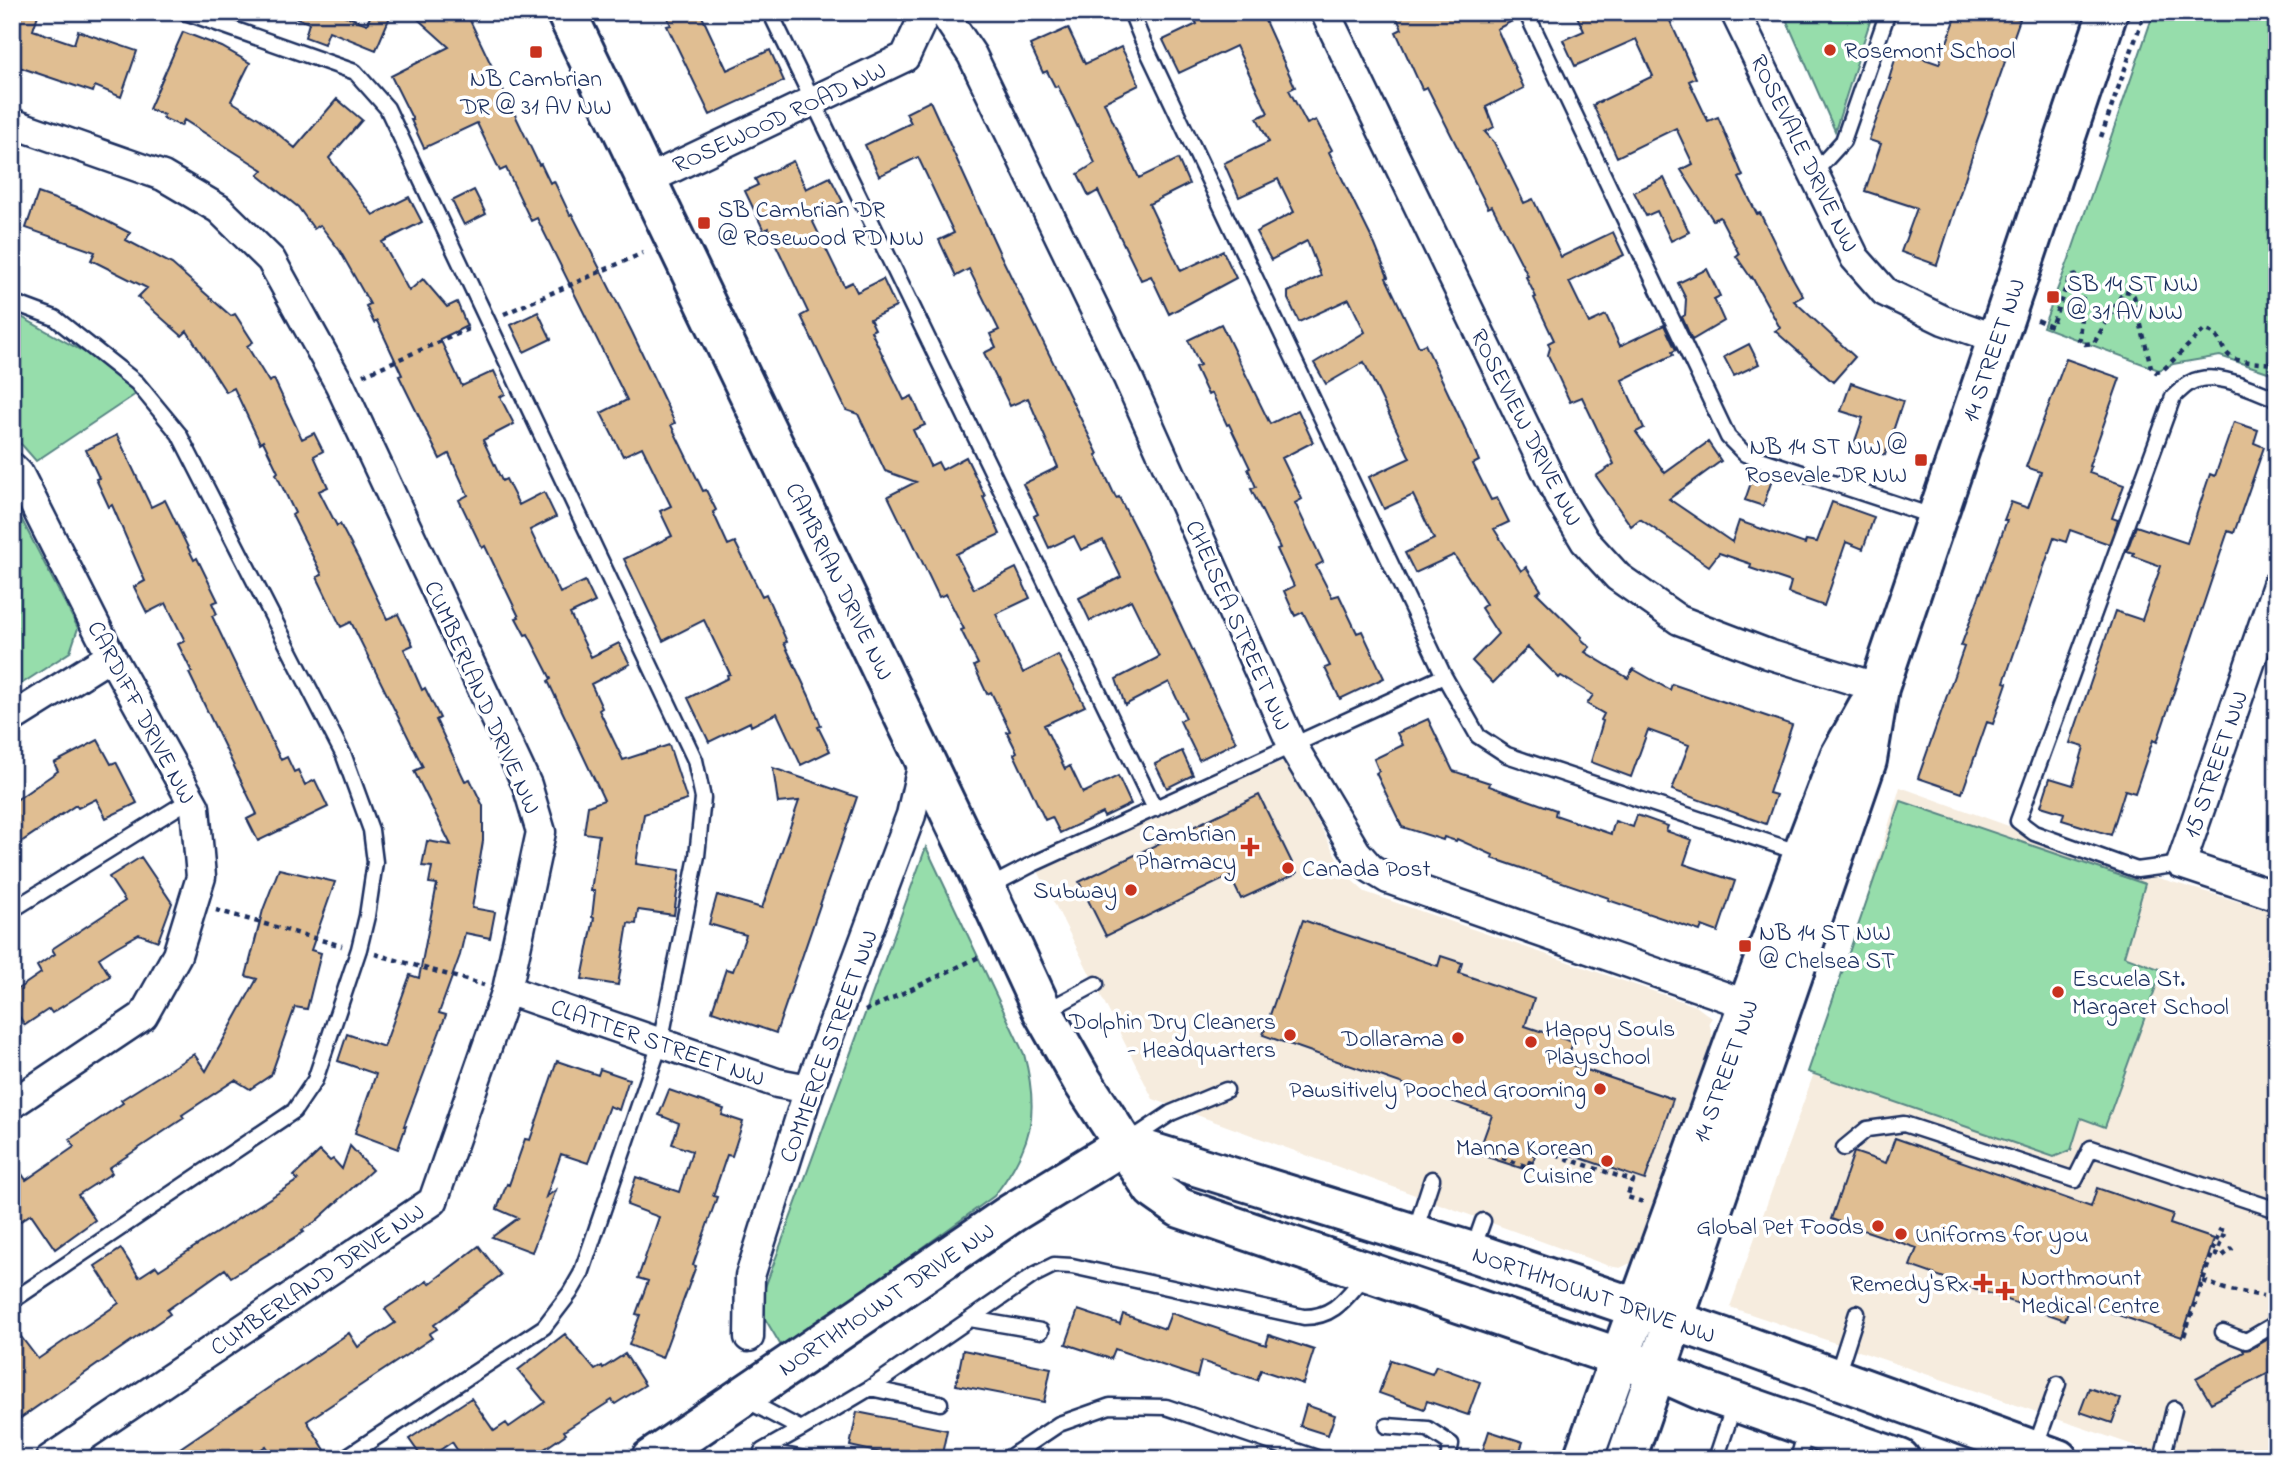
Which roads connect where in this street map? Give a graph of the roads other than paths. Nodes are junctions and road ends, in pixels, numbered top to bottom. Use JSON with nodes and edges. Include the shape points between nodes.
{"nodes":[{"id":1,"x":185,"y":12,"type":"edge"},
{"id":2,"x":566,"y":12,"type":"edge"},
{"id":3,"x":770,"y":12,"type":"edge"},
{"id":4,"x":926,"y":12,"type":"edge"},
{"id":5,"x":943,"y":12,"type":"edge"},
{"id":6,"x":1131,"y":12,"type":"edge"},
{"id":7,"x":1325,"y":12,"type":"edge"},
{"id":8,"x":1526,"y":12,"type":"edge"},
{"id":9,"x":1735,"y":12,"type":"edge"},
{"id":10,"x":1888,"y":12,"type":"edge"},
{"id":11,"x":2108,"y":12,"type":"edge"},
{"id":12,"x":813,"y":101,"type":"junction"},
{"id":13,"x":12,"y":124,"type":"edge"},
{"id":14,"x":1813,"y":174,"type":"junction"},
{"id":15,"x":647,"y":180,"type":"junction"},
{"id":16,"x":12,"y":302,"type":"edge"},
{"id":17,"x":1997,"y":339,"type":"junction"},
{"id":18,"x":2277,"y":399,"type":"edge"},
{"id":19,"x":12,"y":467,"type":"edge"},
{"id":20,"x":1937,"y":517,"type":"junction"},
{"id":21,"x":2277,"y":585,"type":"edge"},
{"id":22,"x":111,"y":656,"type":"junction"},
{"id":23,"x":1444,"y":676,"type":"junction"},
{"id":24,"x":1879,"y":688,"type":"junction"},
{"id":25,"x":12,"y":718,"type":"edge"},
{"id":26,"x":1292,"y":745,"type":"junction"},
{"id":27,"x":924,"y":758,"type":"junction"},
{"id":28,"x":191,"y":799,"type":"junction"},
{"id":29,"x":1155,"y":809,"type":"junction"},
{"id":30,"x":1803,"y":853,"type":"junction"},
{"id":31,"x":2181,"y":864,"type":"junction"},
{"id":32,"x":986,"y":888,"type":"junction"},
{"id":33,"x":2277,"y":896,"type":"edge"},
{"id":34,"x":12,"y":910,"type":"edge"},
{"id":35,"x":1096,"y":984,"type":"dead end"},
{"id":36,"x":499,"y":989,"type":"junction"},
{"id":37,"x":1749,"y":1005,"type":"junction"},
{"id":38,"x":1044,"y":1012,"type":"junction"},
{"id":39,"x":660,"y":1044,"type":"junction"},
{"id":40,"x":810,"y":1089,"type":"junction"},
{"id":41,"x":1226,"y":1090,"type":"dead end"},
{"id":42,"x":12,"y":1104,"type":"edge"},
{"id":43,"x":1125,"y":1144,"type":"junction"},
{"id":44,"x":1844,"y":1148,"type":"dead end"},
{"id":45,"x":1432,"y":1179,"type":"dead end"},
{"id":46,"x":2277,"y":1210,"type":"edge"},
{"id":47,"x":1413,"y":1235,"type":"junction"},
{"id":48,"x":1369,"y":1272,"type":"junction"},
{"id":49,"x":12,"y":1301,"type":"edge"},
{"id":50,"x":1636,"y":1309,"type":"junction"},
{"id":51,"x":1857,"y":1313,"type":"dead end"},
{"id":52,"x":970,"y":1319,"type":"junction"},
{"id":53,"x":1673,"y":1321,"type":"junction"},
{"id":54,"x":2277,"y":1323,"type":"edge"},
{"id":55,"x":1041,"y":1331,"type":"dead end"},
{"id":56,"x":2223,"y":1332,"type":"dead end"},
{"id":57,"x":748,"y":1337,"type":"dead end"},
{"id":58,"x":1618,"y":1357,"type":"junction"},
{"id":59,"x":1656,"y":1370,"type":"junction"},
{"id":60,"x":1836,"y":1378,"type":"junction"},
{"id":61,"x":2058,"y":1384,"type":"dead end"},
{"id":62,"x":870,"y":1388,"type":"junction"},
{"id":63,"x":742,"y":1398,"type":"junction"},
{"id":64,"x":1735,"y":1400,"type":"junction"},
{"id":65,"x":940,"y":1404,"type":"dead end"},
{"id":66,"x":2174,"y":1409,"type":"dead end"},
{"id":67,"x":1387,"y":1426,"type":"dead end"},
{"id":68,"x":801,"y":1429,"type":"junction"},
{"id":69,"x":1803,"y":1442,"type":"edge"},
{"id":70,"x":2046,"y":1454,"type":"edge"},
{"id":71,"x":50,"y":1459,"type":"edge"},
{"id":72,"x":343,"y":1459,"type":"edge"},
{"id":73,"x":651,"y":1459,"type":"edge"},
{"id":74,"x":805,"y":1459,"type":"edge"},
{"id":75,"x":1007,"y":1459,"type":"edge"},
{"id":76,"x":1320,"y":1459,"type":"edge"},
{"id":77,"x":1448,"y":1459,"type":"edge"},
{"id":78,"x":1583,"y":1459,"type":"edge"},
{"id":79,"x":1626,"y":1459,"type":"edge"},
{"id":80,"x":1716,"y":1459,"type":"edge"},
{"id":81,"x":1900,"y":1459,"type":"edge"},
{"id":82,"x":2162,"y":1459,"type":"edge"}],
"edges":[{"from":1,"to":39,"type":"lane","via":[[355,72],[387,108],[695,760],[703,798],[698,856]]},
{"from":2,"to":15,"type":"street","name":"CAMBRIAN DRIVE NW"},
{"from":3,"to":12,"type":"lane"},
{"from":4,"to":12,"type":"street","name":"ROSEWOOD ROAD NW","via":[[905,57]]},
{"from":5,"to":26,"type":"street","name":"CHELSEA STREET NW","via":[[972,55],[1128,377]]},
{"from":6,"to":23,"type":"lane"},
{"from":7,"to":24,"type":"street","name":"ROSEVIEW DRIVE NW","via":[[1555,488],[1585,541],[1618,577],[1679,620],[1768,654]]},
{"from":8,"to":20,"type":"lane","via":[[1728,438],[1745,454]]},
{"from":9,"to":14,"type":"street","name":"ROSEVALE DRIVE NW"},
{"from":10,"to":14,"type":"lane","via":[[1843,141]]},
{"from":11,"to":17,"type":"street","name":"14 STREET NW"},
{"from":12,"to":15,"type":"street","name":"ROSEWOOD ROAD NW"},
{"from":12,"to":29,"type":"lane"},
{"from":13,"to":36,"type":"street","name":"CUMBERLAND DRIVE NW","via":[[163,176],[219,209],[271,260],[340,385],[527,785],[541,832]]},
{"from":14,"to":17,"type":"street","name":"ROSEVALE DRIVE NW","via":[[1855,258],[1885,292]]},
{"from":15,"to":27,"type":"street","name":"CAMBRIAN DRIVE NW"},
{"from":16,"to":49,"type":"lane","via":[[55,318],[137,383],[179,434],[344,756],[371,830],[375,862],[359,949],[315,1080],[294,1111]]},
{"from":17,"to":20,"type":"street","name":"14 STREET NW"},
{"from":18,"to":31,"type":"lane","via":[[2214,379],[2192,382],[2173,397],[2018,821],[2034,834],[2137,870]]},
{"from":19,"to":22,"type":"street","name":"CARDIFF DRIVE NW"},
{"from":20,"to":24,"type":"street","name":"14 STREET NW"},
{"from":21,"to":31,"type":"street","name":"15 STREET NW"},
{"from":22,"to":25,"type":"street"},
{"from":22,"to":28,"type":"street","name":"CARDIFF DRIVE NW"},
{"from":23,"to":26,"type":"lane"},
{"from":23,"to":30,"type":"lane","via":[[1478,736],[1507,755]]},
{"from":24,"to":30,"type":"street","name":"14 STREET NW","via":[[1840,756]]},
{"from":24,"to":53,"type":"street","name":"14 STREET NW","via":[[1867,760]]},
{"from":26,"to":29,"type":"lane"},
{"from":26,"to":37,"type":"street","name":"CHELSEA STREET NW","via":[[1370,868]]},
{"from":27,"to":32,"type":"street","name":"CAMBRIAN DRIVE NW"},
{"from":27,"to":40,"type":"street","name":"COMMERCE STREET NW","via":[[911,815]]},
{"from":28,"to":34,"type":"lane"},
{"from":28,"to":42,"type":"street","name":"CARDIFF DRIVE NW","via":[[201,877],[177,955],[143,1016]]},
{"from":29,"to":32,"type":"lane"},
{"from":30,"to":37,"type":"street","name":"14 STREET NW"},
{"from":31,"to":33,"type":"street"},
{"from":32,"to":38,"type":"street","name":"CAMBRIAN DRIVE NW"},
{"from":35,"to":38,"type":"lane"},
{"from":36,"to":39,"type":"street","name":"CLATTER STREET NW"},
{"from":36,"to":71,"type":"street","name":"CUMBERLAND DRIVE NW","via":[[433,1201]]},
{"from":37,"to":50,"type":"street","name":"14 STREET NW","via":[[1716,1070],[1658,1230]]},
{"from":38,"to":43,"type":"street","name":"CAMBRIAN DRIVE NW","via":[[1081,1079]]},
{"from":39,"to":40,"type":"street","name":"CLATTER STREET NW","via":[[777,1083]]},
{"from":39,"to":72,"type":"lane","via":[[581,1274],[570,1293],[544,1327]]},
{"from":40,"to":57,"type":"street","name":"COMMERCE STREET NW","via":[[750,1276]]},
{"from":41,"to":43,"type":"lane","via":[[1171,1113]]},
{"from":43,"to":47,"type":"street","name":"NORTHMOUNT DRIVE NW"},
{"from":43,"to":48,"type":"street","via":[[1153,1189],[1180,1208]]},
{"from":43,"to":63,"type":"street","name":"NORTHMOUNT DRIVE NW","via":[[1012,1213]]},
{"from":44,"to":46,"type":"lane","via":[[1867,1129],[1905,1124],[2075,1181],[2091,1148]]},
{"from":45,"to":47,"type":"lane"},
{"from":47,"to":50,"type":"street","name":"NORTHMOUNT DRIVE NW","via":[[1477,1237]]},
{"from":48,"to":52,"type":"lane","via":[[1332,1311],[1304,1317],[1054,1265]]},
{"from":48,"to":58,"type":"street"},
{"from":50,"to":53,"type":"street","name":"NORTHMOUNT DRIVE NW"},
{"from":50,"to":58,"type":"street","name":"14 STREET NW"},
{"from":51,"to":60,"type":"lane"},
{"from":52,"to":55,"type":"lane"},
{"from":52,"to":62,"type":"lane"},
{"from":53,"to":59,"type":"street","name":"14 STREET NW"},
{"from":53,"to":60,"type":"street","name":"NORTHMOUNT DRIVE NW"},
{"from":54,"to":56,"type":"lane","via":[[2246,1341]]},
{"from":58,"to":59,"type":"street"},
{"from":58,"to":78,"type":"street","name":"14 STREET NW"},
{"from":59,"to":64,"type":"street"},
{"from":59,"to":79,"type":"street","name":"14 STREET NW"},
{"from":60,"to":70,"type":"street","name":"NORTHMOUNT DRIVE NW"},
{"from":61,"to":70,"type":"lane"},
{"from":62,"to":65,"type":"lane"},
{"from":62,"to":68,"type":"lane"},
{"from":63,"to":68,"type":"lane"},
{"from":63,"to":73,"type":"street","name":"NORTHMOUNT DRIVE NW"},
{"from":64,"to":69,"type":"street"},
{"from":64,"to":80,"type":"lane"},
{"from":66,"to":82,"type":"lane"},
{"from":67,"to":77,"type":"lane","via":[[1428,1429],[1451,1444]]},
{"from":68,"to":74,"type":"lane","via":[[761,1451]]},
{"from":69,"to":81,"type":"street"},
{"from":75,"to":76,"type":"lane","via":[[1059,1424],[1110,1406],[1166,1407]]}]}
